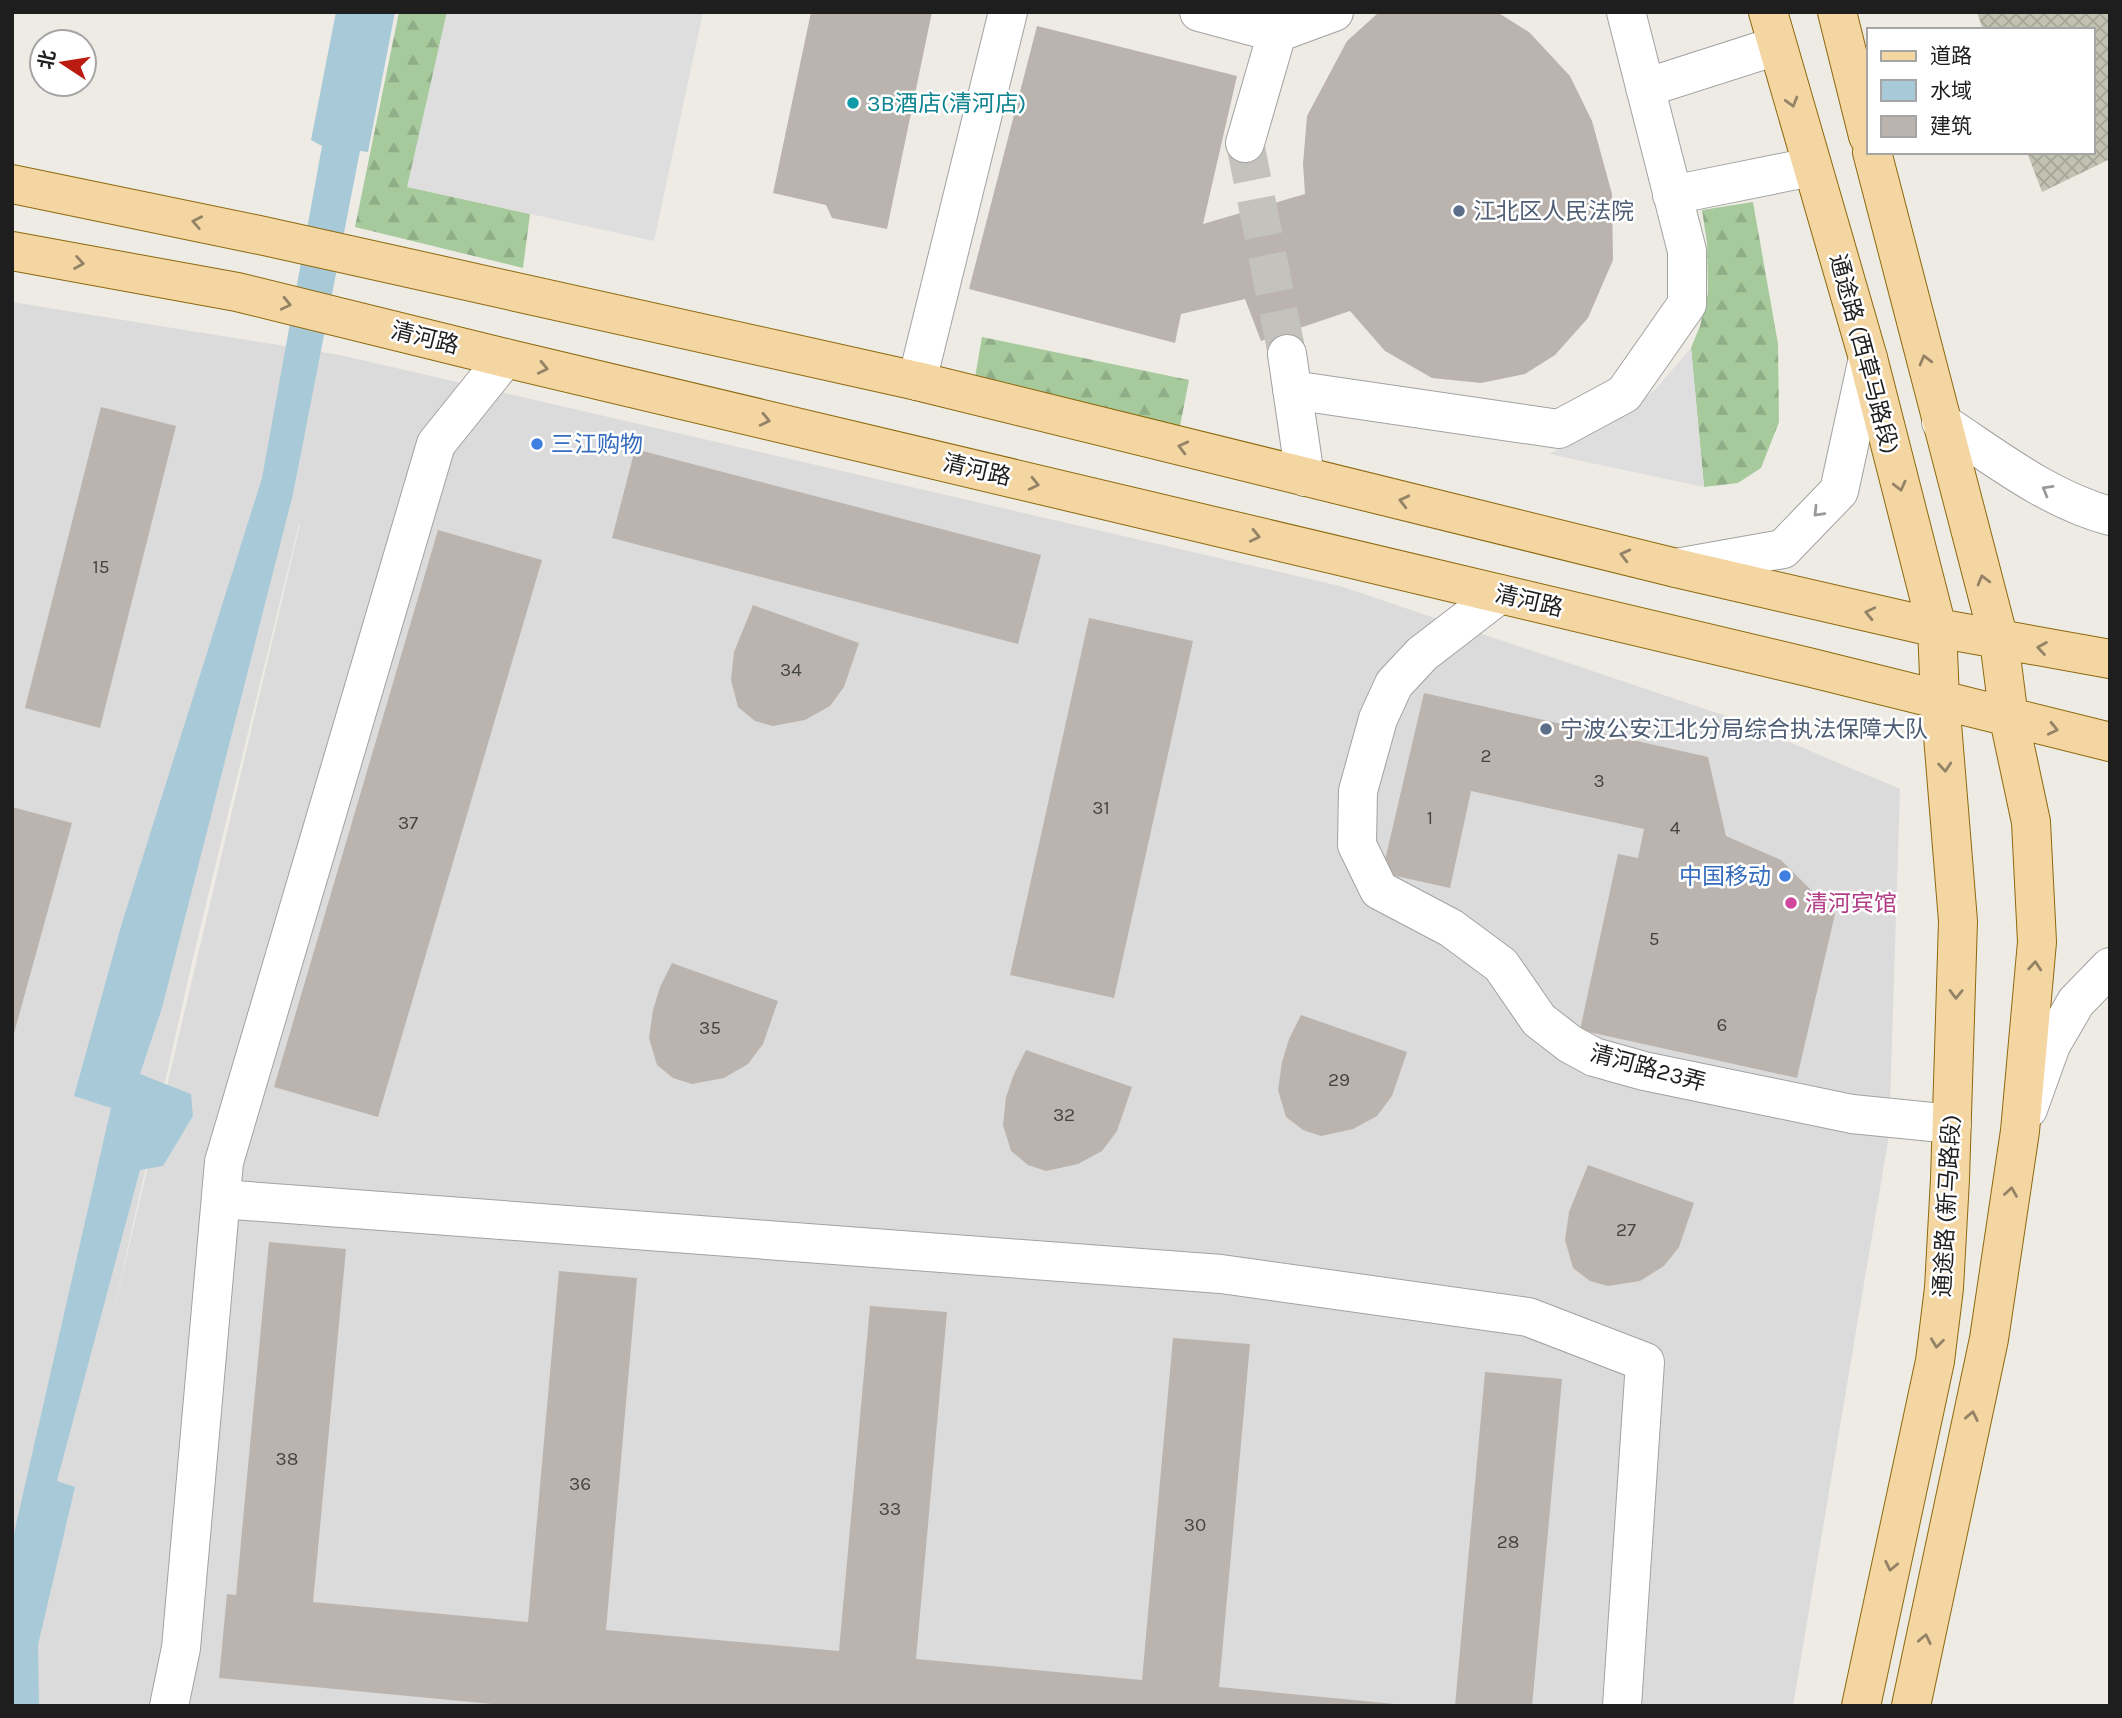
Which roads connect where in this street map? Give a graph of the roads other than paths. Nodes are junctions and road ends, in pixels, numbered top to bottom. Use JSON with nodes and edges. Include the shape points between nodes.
{"nodes":[{"id":1,"x":1008,"y":12,"type":"edge"},
{"id":2,"x":1199,"y":12,"type":"edge"},
{"id":3,"x":1334,"y":12,"type":"edge"},
{"id":4,"x":1626,"y":12,"type":"edge"},
{"id":5,"x":1837,"y":12,"type":"edge"},
{"id":6,"x":1772,"y":29,"type":"edge"},
{"id":7,"x":1277,"y":33,"type":"junction"},
{"id":8,"x":1645,"y":88,"type":"junction"},
{"id":9,"x":1867,"y":132,"type":"edge"},
{"id":10,"x":1245,"y":144,"type":"tunnel mouth"},
{"id":11,"x":1873,"y":154,"type":"edge"},
{"id":12,"x":1811,"y":166,"type":"junction"},
{"id":13,"x":12,"y":184,"type":"edge"},
{"id":14,"x":1672,"y":195,"type":"junction"},
{"id":15,"x":12,"y":251,"type":"edge"},
{"id":16,"x":505,"y":358,"type":"junction"},
{"id":17,"x":1868,"y":358,"type":"junction"},
{"id":18,"x":917,"y":381,"type":"junction"},
{"id":19,"x":1941,"y":422,"type":"junction"},
{"id":20,"x":1305,"y":477,"type":"junction"},
{"id":21,"x":2110,"y":516,"type":"edge"},
{"id":22,"x":1676,"y":568,"type":"junction"},
{"id":23,"x":1500,"y":594,"type":"junction"},
{"id":24,"x":1937,"y":628,"type":"junction"},
{"id":25,"x":1998,"y":640,"type":"junction"},
{"id":26,"x":2110,"y":659,"type":"edge"},
{"id":27,"x":1940,"y":699,"type":"junction"},
{"id":28,"x":2009,"y":719,"type":"junction"},
{"id":29,"x":2110,"y":742,"type":"edge"},
{"id":30,"x":2110,"y":967,"type":"edge"},
{"id":31,"x":1952,"y":1124,"type":"junction"},
{"id":32,"x":2020,"y":1131,"type":"junction"},
{"id":33,"x":221,"y":1199,"type":"junction"},
{"id":34,"x":169,"y":1706,"type":"edge"},
{"id":35,"x":1622,"y":1706,"type":"edge"},
{"id":36,"x":1861,"y":1706,"type":"edge"},
{"id":37,"x":1911,"y":1706,"type":"edge"}],
"edges":[{"from":1,"to":18,"type":"street"},
{"from":2,"to":7,"type":"street"},
{"from":3,"to":7,"type":"street"},
{"from":4,"to":8,"type":"street"},
{"from":5,"to":9,"type":"main road"},
{"from":6,"to":8,"type":"street"},
{"from":6,"to":12,"type":"main road","name":"通途路 (西草马路段)","one_way":true},
{"from":7,"to":10,"type":"street"},
{"from":8,"to":14,"type":"street"},
{"from":19,"to":11,"type":"main road","one_way":true},
{"from":12,"to":14,"type":"street"},
{"from":12,"to":17,"type":"main road","name":"通途路 (西草马路段)"},
{"from":18,"to":13,"type":"main road","one_way":true},
{"from":14,"to":20,"type":"street","via":[[1687,251],[1687,304],[1624,394],[1559,429],[1289,372]]},
{"from":15,"to":16,"type":"main road","name":"清河路","one_way":true,"via":[[237,292]]},
{"from":16,"to":23,"type":"main road","name":"清河路","one_way":true},
{"from":16,"to":33,"type":"street","via":[[436,444],[224,1162]]},
{"from":17,"to":22,"type":"street","one_way":true,"via":[[1839,491],[1783,549]]},
{"from":17,"to":24,"type":"main road","name":"通途路 (西草马路段)","one_way":true},
{"from":20,"to":18,"type":"main road","one_way":true},
{"from":21,"to":19,"type":"street","one_way":true,"via":[[2069,503]]},
{"from":25,"to":19,"type":"main road","one_way":true},
{"from":22,"to":20,"type":"main road","one_way":true},
{"from":24,"to":22,"type":"main road","one_way":true},
{"from":23,"to":27,"type":"main road","name":"清河路"},
{"from":23,"to":31,"type":"street","name":"清河路23弄","via":[[1413,664],[1394,684],[1378,719],[1358,790],[1357,845],[1379,890],[1451,928],[1501,965],[1539,1020],[1594,1057],[1852,1114]]},
{"from":24,"to":25,"type":"main road"},
{"from":24,"to":27,"type":"main road","name":"通途路 (西草马路段)"},
{"from":26,"to":25,"type":"main road","one_way":true},
{"from":25,"to":28,"type":"main road"},
{"from":27,"to":28,"type":"main road","name":"清河路"},
{"from":27,"to":31,"type":"main road","name":"通途路 (新马路段)","one_way":true,"via":[[1958,920]]},
{"from":28,"to":29,"type":"main road","name":"清河路","one_way":true},
{"from":32,"to":28,"type":"main road","one_way":true,"via":[[2037,942],[2031,822]]},
{"from":30,"to":32,"type":"street","via":[[2076,1002],[2051,1045]]},
{"from":31,"to":36,"type":"main road","name":"通途路 (新马路段)","one_way":true,"via":[[1944,1289],[1935,1361]]},
{"from":37,"to":32,"type":"main road","one_way":true,"via":[[1989,1339]]},
{"from":33,"to":34,"type":"street","via":[[181,1648]]},
{"from":33,"to":35,"type":"street","via":[[1221,1274],[1528,1317],[1645,1362]]}]}
